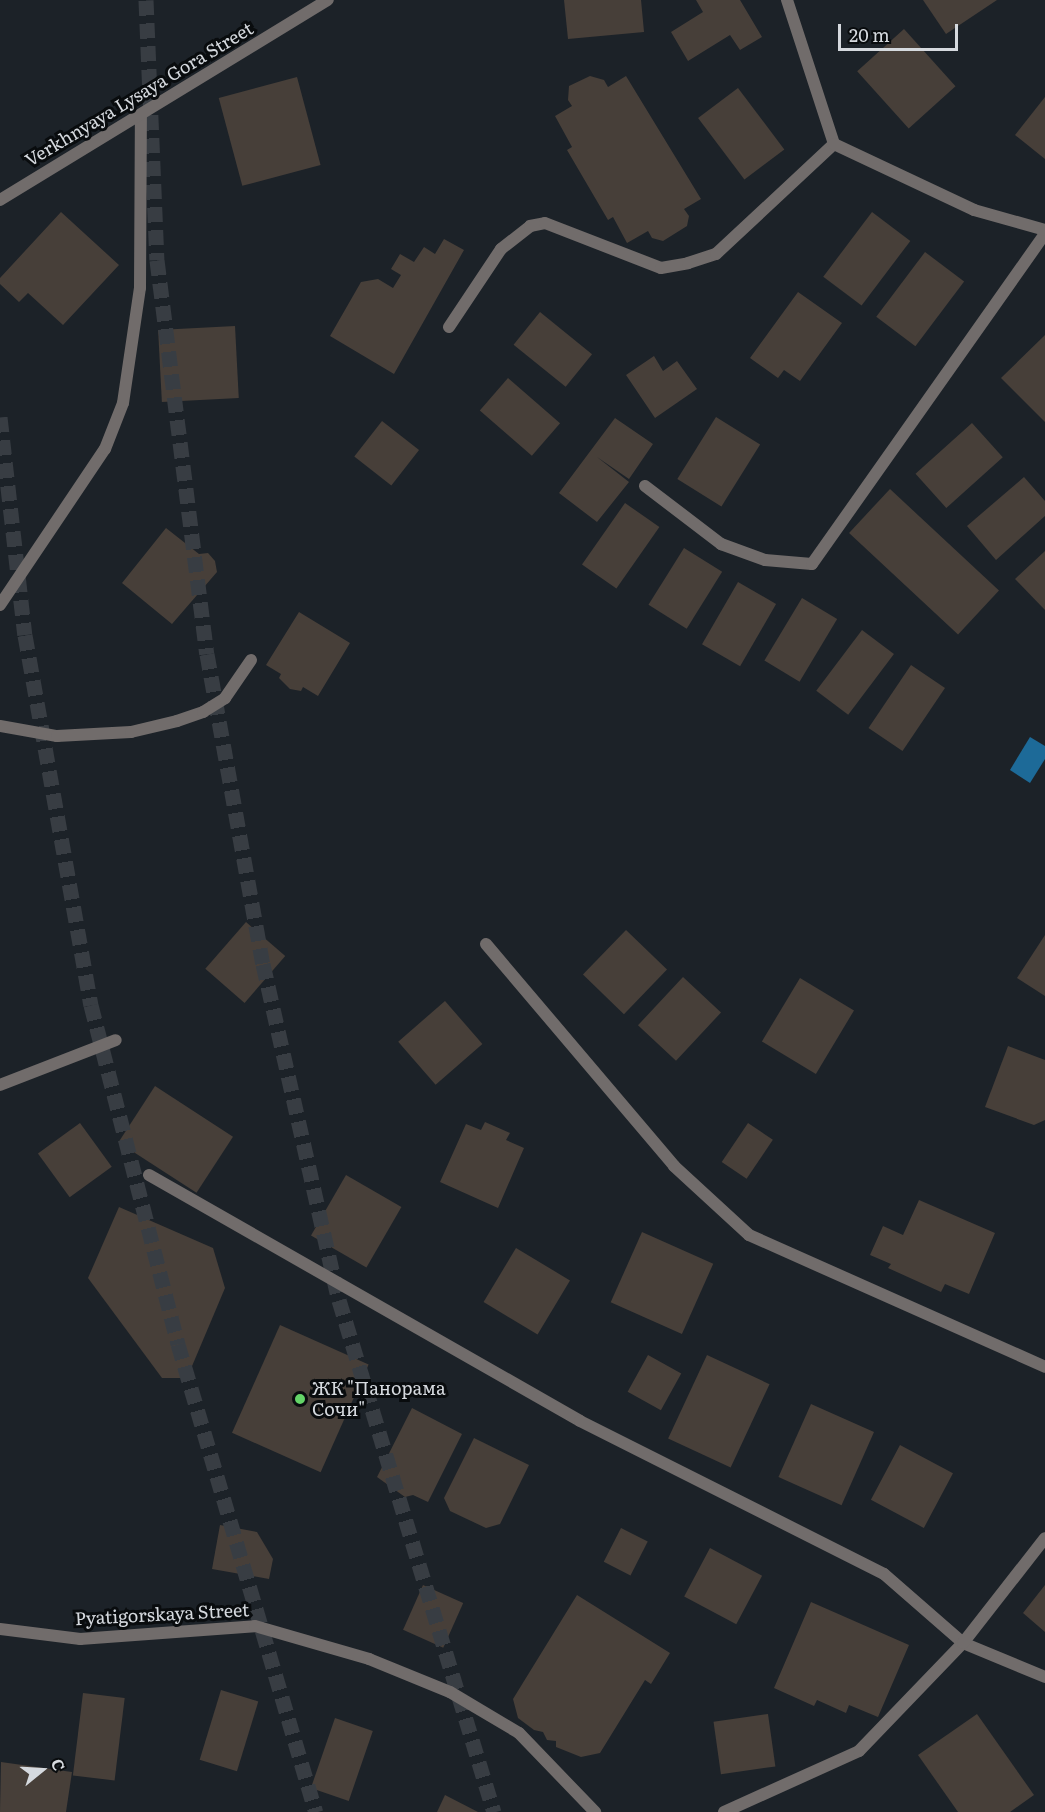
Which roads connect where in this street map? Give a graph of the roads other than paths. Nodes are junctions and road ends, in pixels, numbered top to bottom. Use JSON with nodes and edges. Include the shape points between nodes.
{"nodes":[{"id":1,"x":328,"y":0,"type":"edge"},
{"id":2,"x":787,"y":0,"type":"edge"},
{"id":3,"x":141,"y":116,"type":"junction"},
{"id":4,"x":834,"y":144,"type":"junction"},
{"id":5,"x":0,"y":200,"type":"edge"},
{"id":6,"x":1045,"y":232,"type":"edge"},
{"id":7,"x":449,"y":327,"type":"dead end"},
{"id":8,"x":645,"y":486,"type":"dead end"},
{"id":9,"x":0,"y":604,"type":"edge"},
{"id":10,"x":251,"y":660,"type":"dead end"},
{"id":11,"x":0,"y":726,"type":"edge"},
{"id":12,"x":486,"y":944,"type":"dead end"},
{"id":13,"x":116,"y":1040,"type":"dead end"},
{"id":14,"x":0,"y":1085,"type":"edge"},
{"id":15,"x":149,"y":1175,"type":"dead end"},
{"id":16,"x":1045,"y":1367,"type":"edge"},
{"id":17,"x":1045,"y":1538,"type":"edge"},
{"id":18,"x":0,"y":1629,"type":"edge"},
{"id":19,"x":963,"y":1643,"type":"junction"},
{"id":20,"x":1045,"y":1677,"type":"edge"},
{"id":21,"x":595,"y":1812,"type":"edge"},
{"id":22,"x":724,"y":1812,"type":"edge"}],
"edges":[{"from":1,"to":3,"type":"street","name":"Verkhnyaya Lysaya Gora Street"},
{"from":2,"to":4,"type":"street"},
{"from":3,"to":5,"type":"street","name":"Verkhnyaya Lysaya Gora Street"},
{"from":3,"to":9,"type":"street","via":[[140,288],[123,403],[105,449]]},
{"from":4,"to":6,"type":"street","via":[[974,210]]},
{"from":4,"to":7,"type":"street","via":[[717,254],[688,263],[661,268],[545,223],[530,226],[501,249]]},
{"from":6,"to":8,"type":"street","via":[[812,564],[765,560],[722,544]]},
{"from":10,"to":11,"type":"street","via":[[225,698],[177,721],[131,732],[57,736]]},
{"from":12,"to":16,"type":"street","via":[[674,1167],[749,1235]]},
{"from":13,"to":14,"type":"street"},
{"from":15,"to":19,"type":"street","via":[[580,1421],[884,1574]]},
{"from":17,"to":19,"type":"street"},
{"from":18,"to":21,"type":"street","name":"Pyatigorskaya Street","via":[[80,1639],[255,1626],[369,1659],[450,1692],[519,1733]]},
{"from":19,"to":20,"type":"street"},
{"from":19,"to":22,"type":"street","via":[[859,1751]]}]}
